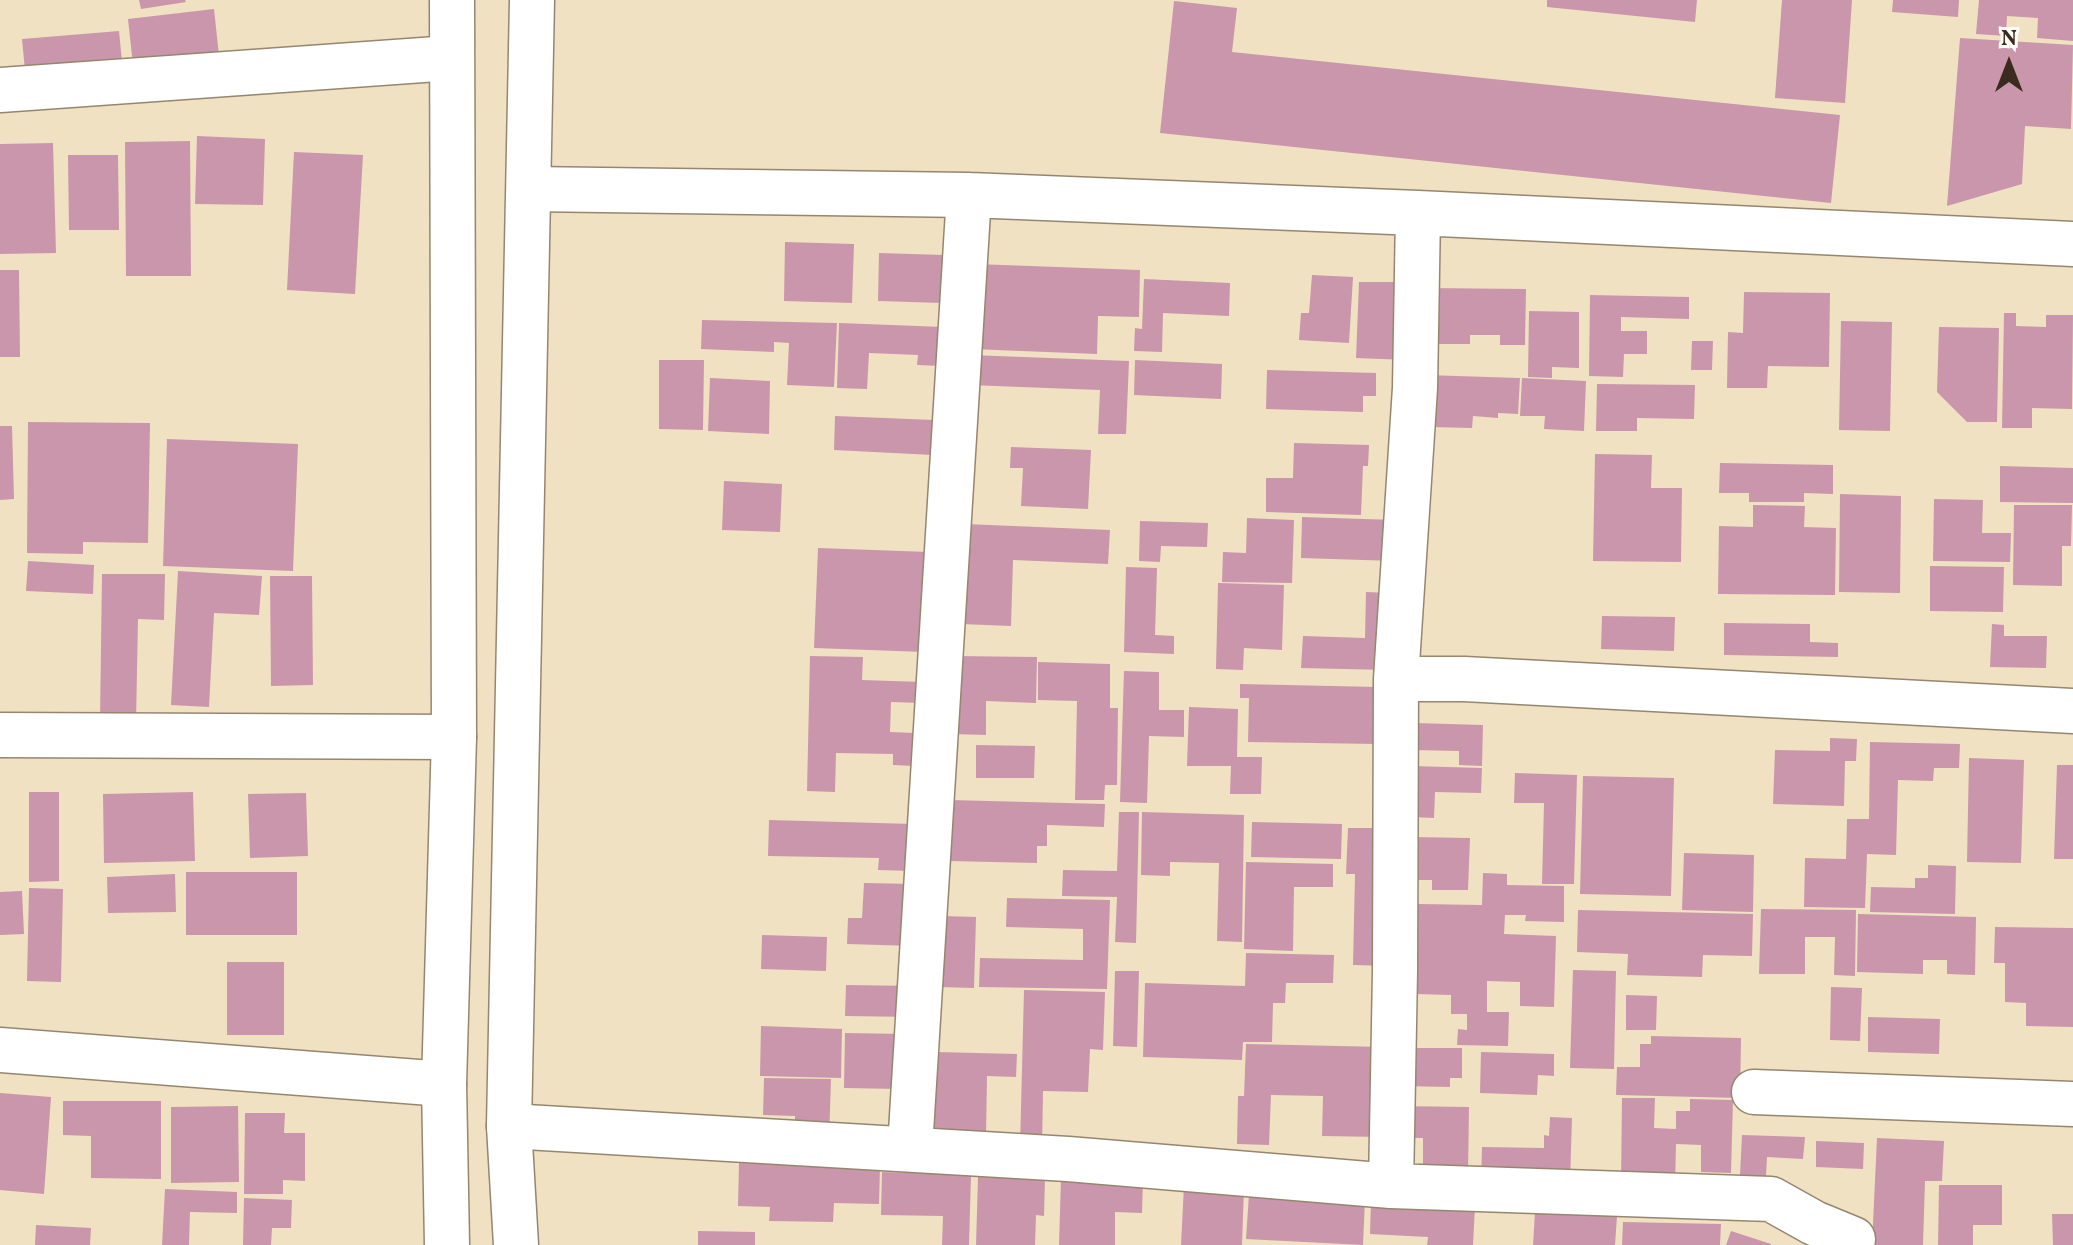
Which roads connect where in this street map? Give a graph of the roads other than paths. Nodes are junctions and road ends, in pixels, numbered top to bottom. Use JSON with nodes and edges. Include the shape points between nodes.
{"nodes":[{"id":1,"x":452,"y":0,"type":"edge"},
{"id":2,"x":532,"y":0,"type":"edge"},
{"id":3,"x":451,"y":58,"type":"junction"},
{"id":4,"x":0,"y":90,"type":"edge"},
{"id":5,"x":529,"y":189,"type":"junction"},
{"id":6,"x":969,"y":195,"type":"junction"},
{"id":7,"x":1418,"y":213,"type":"junction"},
{"id":8,"x":2073,"y":244,"type":"edge"},
{"id":9,"x":1396,"y":679,"type":"junction"},
{"id":10,"x":2073,"y":711,"type":"edge"},
{"id":11,"x":0,"y":735,"type":"edge"},
{"id":12,"x":454,"y":737,"type":"junction"},
{"id":13,"x":0,"y":1050,"type":"edge"},
{"id":14,"x":444,"y":1084,"type":"junction"},
{"id":15,"x":1754,"y":1092,"type":"dead end"},
{"id":16,"x":2073,"y":1104,"type":"edge"},
{"id":17,"x":509,"y":1126,"type":"junction"},
{"id":18,"x":910,"y":1148,"type":"junction"},
{"id":19,"x":1391,"y":1186,"type":"junction"},
{"id":20,"x":447,"y":1245,"type":"edge"},
{"id":21,"x":516,"y":1245,"type":"edge"},
{"id":22,"x":1852,"y":1245,"type":"edge"}],
"edges":[{"from":1,"to":3,"type":"street"},
{"from":2,"to":5,"type":"street"},
{"from":3,"to":4,"type":"street"},
{"from":3,"to":12,"type":"street"},
{"from":5,"to":6,"type":"street"},
{"from":5,"to":17,"type":"street"},
{"from":6,"to":7,"type":"street"},
{"from":6,"to":18,"type":"street"},
{"from":7,"to":8,"type":"street"},
{"from":7,"to":9,"type":"street","via":[[1415,388]]},
{"from":9,"to":10,"type":"street"},
{"from":9,"to":19,"type":"street"},
{"from":11,"to":12,"type":"street"},
{"from":12,"to":14,"type":"street"},
{"from":13,"to":14,"type":"street"},
{"from":14,"to":20,"type":"street"},
{"from":15,"to":16,"type":"street"},
{"from":17,"to":18,"type":"street"},
{"from":17,"to":21,"type":"street"},
{"from":18,"to":19,"type":"street"},
{"from":19,"to":22,"type":"street","via":[[1771,1199],[1853,1239]]}]}
